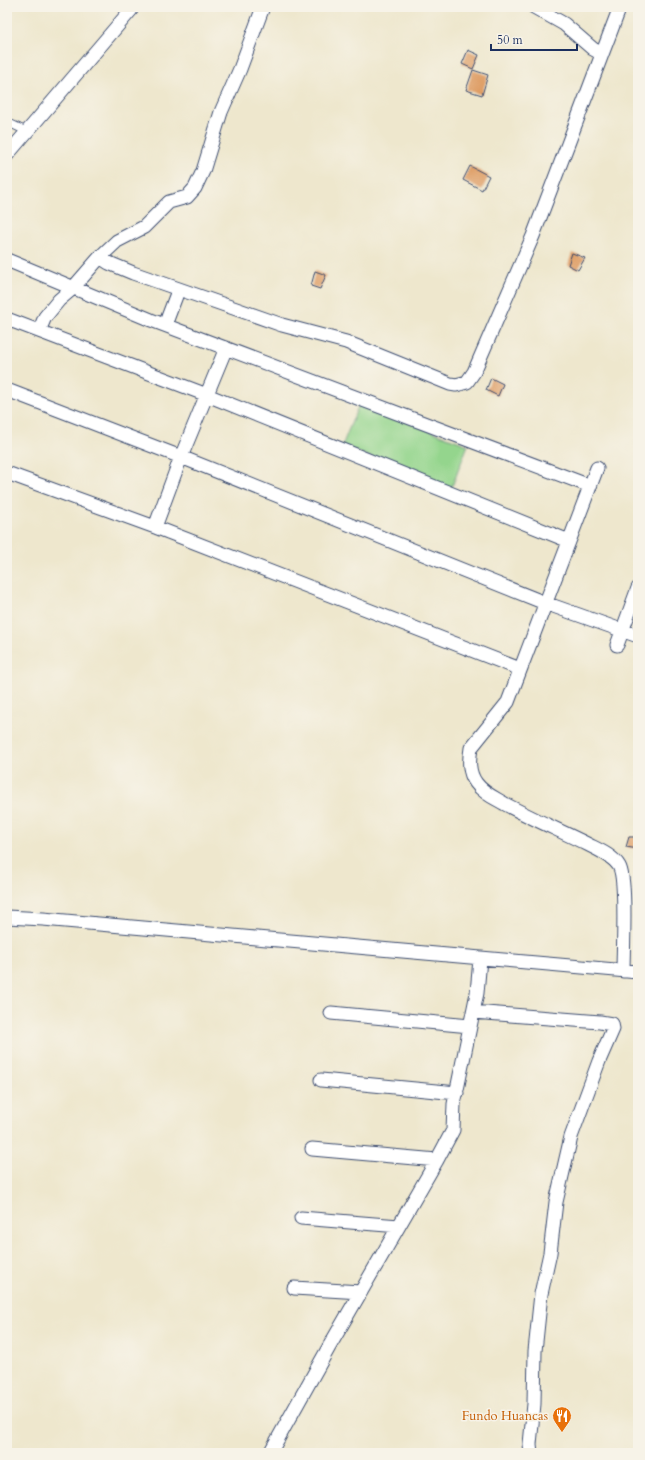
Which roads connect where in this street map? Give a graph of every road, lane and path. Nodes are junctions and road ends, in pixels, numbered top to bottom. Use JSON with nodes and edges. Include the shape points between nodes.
{"nodes":[{"id":1,"x":263,"y":7,"type":"edge"},
{"id":2,"x":534,"y":7,"type":"edge"},
{"id":3,"x":620,"y":7,"type":"edge"},
{"id":4,"x":131,"y":10,"type":"dead end"},
{"id":5,"x":602,"y":54,"type":"junction"},
{"id":6,"x":7,"y":122,"type":"edge"},
{"id":7,"x":26,"y":131,"type":"junction"},
{"id":8,"x":7,"y":155,"type":"edge"},
{"id":9,"x":100,"y":257,"type":"junction"},
{"id":10,"x":7,"y":260,"type":"edge"},
{"id":11,"x":73,"y":288,"type":"junction"},
{"id":12,"x":176,"y":296,"type":"dead end"},
{"id":13,"x":7,"y":319,"type":"edge"},
{"id":14,"x":165,"y":325,"type":"junction"},
{"id":15,"x":39,"y":331,"type":"junction"},
{"id":16,"x":226,"y":348,"type":"junction"},
{"id":17,"x":7,"y":390,"type":"edge"},
{"id":18,"x":207,"y":395,"type":"junction"},
{"id":19,"x":181,"y":457,"type":"junction"},
{"id":20,"x":597,"y":468,"type":"dead end"},
{"id":21,"x":7,"y":473,"type":"edge"},
{"id":22,"x":590,"y":486,"type":"junction"},
{"id":23,"x":155,"y":527,"type":"junction"},
{"id":24,"x":569,"y":541,"type":"junction"},
{"id":25,"x":638,"y":588,"type":"edge"},
{"id":26,"x":545,"y":603,"type":"junction"},
{"id":27,"x":622,"y":630,"type":"junction"},
{"id":28,"x":638,"y":636,"type":"edge"},
{"id":29,"x":617,"y":645,"type":"dead end"},
{"id":30,"x":520,"y":669,"type":"junction"},
{"id":31,"x":7,"y":917,"type":"edge"},
{"id":32,"x":480,"y":959,"type":"junction"},
{"id":33,"x":623,"y":971,"type":"junction"},
{"id":34,"x":638,"y":972,"type":"edge"},
{"id":35,"x":473,"y":1012,"type":"junction"},
{"id":36,"x":331,"y":1013,"type":"dead end"},
{"id":37,"x":470,"y":1026,"type":"junction"},
{"id":38,"x":321,"y":1080,"type":"dead end"},
{"id":39,"x":457,"y":1093,"type":"junction"},
{"id":40,"x":312,"y":1149,"type":"dead end"},
{"id":41,"x":437,"y":1160,"type":"junction"},
{"id":42,"x":301,"y":1218,"type":"dead end"},
{"id":43,"x":399,"y":1226,"type":"junction"},
{"id":44,"x":294,"y":1288,"type":"dead end"},
{"id":45,"x":361,"y":1292,"type":"junction"},
{"id":46,"x":270,"y":1453,"type":"edge"},
{"id":47,"x":531,"y":1453,"type":"edge"}],
"edges":[{"from":1,"to":9,"type":"street","via":[[221,112],[195,188],[187,197],[169,202],[144,227],[117,241]]},
{"from":2,"to":5,"type":"street","via":[[564,24]]},
{"from":3,"to":5,"type":"street"},
{"from":4,"to":7,"type":"street"},
{"from":5,"to":9,"type":"street","via":[[533,236],[474,372],[462,385],[450,384],[346,342],[282,325],[133,273]]},
{"from":6,"to":7,"type":"lane"},
{"from":7,"to":8,"type":"street"},
{"from":9,"to":11,"type":"street"},
{"from":10,"to":11,"type":"street"},
{"from":11,"to":14,"type":"street"},
{"from":11,"to":15,"type":"street","via":[[45,317]]},
{"from":12,"to":14,"type":"street"},
{"from":13,"to":15,"type":"street"},
{"from":14,"to":16,"type":"street"},
{"from":15,"to":18,"type":"street"},
{"from":16,"to":18,"type":"street"},
{"from":16,"to":22,"type":"street"},
{"from":17,"to":19,"type":"street"},
{"from":18,"to":19,"type":"street"},
{"from":18,"to":24,"type":"street"},
{"from":19,"to":23,"type":"street"},
{"from":19,"to":26,"type":"street"},
{"from":20,"to":22,"type":"street"},
{"from":21,"to":23,"type":"street"},
{"from":22,"to":24,"type":"street"},
{"from":23,"to":30,"type":"street"},
{"from":24,"to":26,"type":"street"},
{"from":25,"to":27,"type":"street"},
{"from":26,"to":27,"type":"street"},
{"from":26,"to":30,"type":"street"},
{"from":27,"to":28,"type":"street"},
{"from":27,"to":29,"type":"street"},
{"from":30,"to":33,"type":"street","via":[[508,702],[471,748],[470,769],[476,783],[487,793],[532,819],[605,853],[618,865],[622,874],[623,890]]},
{"from":31,"to":32,"type":"street"},
{"from":32,"to":33,"type":"street"},
{"from":32,"to":35,"type":"street"},
{"from":33,"to":34,"type":"street"},
{"from":35,"to":37,"type":"street"},
{"from":35,"to":47,"type":"street","via":[[600,1022],[612,1024],[613,1029],[599,1060],[572,1137],[556,1202],[535,1344]]},
{"from":36,"to":37,"type":"street"},
{"from":37,"to":39,"type":"street"},
{"from":38,"to":39,"type":"street"},
{"from":39,"to":41,"type":"street","via":[[453,1130]]},
{"from":40,"to":41,"type":"street"},
{"from":41,"to":43,"type":"street"},
{"from":42,"to":43,"type":"street"},
{"from":43,"to":45,"type":"street"},
{"from":44,"to":45,"type":"street"},
{"from":45,"to":46,"type":"street"}]}
